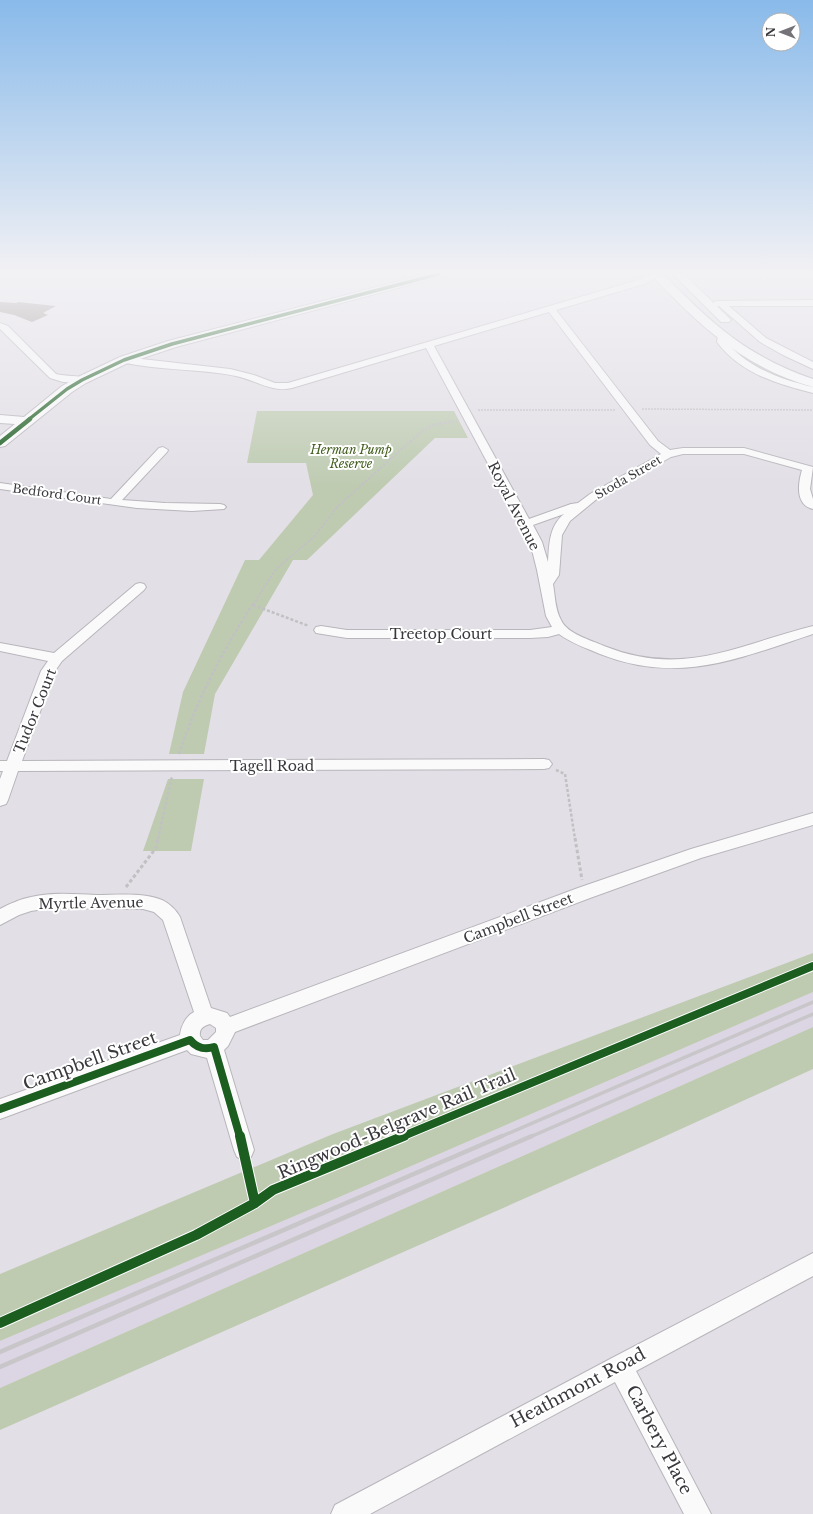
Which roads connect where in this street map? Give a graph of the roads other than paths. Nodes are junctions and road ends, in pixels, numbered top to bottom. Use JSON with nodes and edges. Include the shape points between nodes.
{"nodes":[{"id":1,"x":22,"y":345,"type":"edge"},
{"id":2,"x":170,"y":345,"type":"edge"},
{"id":3,"x":434,"y":345,"type":"edge"},
{"id":4,"x":578,"y":345,"type":"edge"},
{"id":5,"x":723,"y":345,"type":"edge"},
{"id":6,"x":733,"y":345,"type":"edge"},
{"id":7,"x":755,"y":345,"type":"edge"},
{"id":8,"x":771,"y":345,"type":"edge"},
{"id":9,"x":429,"y":346,"type":"junction"},
{"id":10,"x":124,"y":360,"type":"junction"},
{"id":11,"x":813,"y":366,"type":"edge"},
{"id":12,"x":813,"y":374,"type":"edge"},
{"id":13,"x":82,"y":380,"type":"junction"},
{"id":14,"x":813,"y":383,"type":"edge"},
{"id":15,"x":813,"y":390,"type":"edge"},
{"id":16,"x":0,"y":419,"type":"edge"},
{"id":17,"x":27,"y":421,"type":"junction"},
{"id":18,"x":0,"y":443,"type":"edge"},
{"id":19,"x":163,"y":450,"type":"dead end"},
{"id":20,"x":668,"y":454,"type":"junction"},
{"id":21,"x":811,"y":469,"type":"edge"},
{"id":22,"x":0,"y":486,"type":"edge"},
{"id":23,"x":114,"y":502,"type":"junction"},
{"id":24,"x":585,"y":502,"type":"junction"},
{"id":25,"x":813,"y":506,"type":"edge"},
{"id":26,"x":220,"y":507,"type":"dead end"},
{"id":27,"x":526,"y":524,"type":"junction"},
{"id":28,"x":546,"y":586,"type":"junction"},
{"id":29,"x":140,"y":587,"type":"dead end"},
{"id":30,"x":561,"y":629,"type":"junction"},
{"id":31,"x":321,"y":630,"type":"road end"},
{"id":32,"x":813,"y":630,"type":"edge"},
{"id":33,"x":0,"y":647,"type":"edge"},
{"id":34,"x":57,"y":658,"type":"junction"},
{"id":35,"x":544,"y":764,"type":"road end"},
{"id":36,"x":6,"y":766,"type":"edge"},
{"id":37,"x":0,"y":800,"type":"edge"},
{"id":38,"x":813,"y":819,"type":"edge"},
{"id":39,"x":0,"y":918,"type":"edge"},
{"id":40,"x":205,"y":1017,"type":"junction"},
{"id":41,"x":226,"y":1027,"type":"junction"},
{"id":42,"x":190,"y":1040,"type":"junction"},
{"id":43,"x":214,"y":1047,"type":"junction"},
{"id":44,"x":0,"y":1109,"type":"edge"},
{"id":45,"x":244,"y":1150,"type":"dead end"},
{"id":46,"x":813,"y":1264,"type":"edge"},
{"id":47,"x":620,"y":1366,"type":"junction"},
{"id":48,"x":344,"y":1514,"type":"edge"},
{"id":49,"x":698,"y":1514,"type":"edge"}],
"edges":[{"from":1,"to":13,"type":"street","via":[[53,376]]},
{"from":2,"to":10,"type":"main road"},
{"from":3,"to":9,"type":"street"},
{"from":4,"to":20,"type":"street","via":[[654,444]]},
{"from":5,"to":15,"type":"street","via":[[735,357],[752,368]]},
{"from":6,"to":14,"type":"main road","via":[[770,365]]},
{"from":7,"to":12,"type":"main road"},
{"from":8,"to":11,"type":"street"},
{"from":9,"to":10,"type":"street","via":[[282,388],[231,372]]},
{"from":9,"to":27,"type":"street","name":"Royal Avenue","via":[[472,414]]},
{"from":10,"to":13,"type":"main road"},
{"from":13,"to":17,"type":"main road"},
{"from":16,"to":17,"type":"main road"},
{"from":17,"to":18,"type":"main road"},
{"from":19,"to":23,"type":"street","name":"Bedford Court"},
{"from":20,"to":21,"type":"street","name":"Stoda Street","via":[[690,451],[744,451]]},
{"from":20,"to":24,"type":"street","name":"Stoda Street"},
{"from":21,"to":25,"type":"street","via":[[803,484],[804,494]]},
{"from":22,"to":23,"type":"street","name":"Bedford Court"},
{"from":23,"to":26,"type":"street","name":"Bedford Court","via":[[158,507]]},
{"from":24,"to":27,"type":"street","name":"Stoda Street"},
{"from":24,"to":28,"type":"street","name":"Stoda Street","via":[[565,519],[556,535],[553,575]]},
{"from":27,"to":28,"type":"street","name":"Royal Avenue","via":[[536,542]]},
{"from":28,"to":30,"type":"street","name":"Royal Avenue","via":[[552,616]]},
{"from":29,"to":34,"type":"street","name":"Tudor Court"},
{"from":30,"to":31,"type":"street","name":"Treetop Court","via":[[530,634],[347,634]]},
{"from":30,"to":32,"type":"street","name":"Royal Avenue","via":[[611,654],[658,664],[697,662],[730,655]]},
{"from":33,"to":34,"type":"street"},
{"from":34,"to":36,"type":"street","name":"Tudor Court","via":[[48,671]]},
{"from":35,"to":36,"type":"street","name":"Tagell Road"},
{"from":36,"to":37,"type":"street","name":"Tudor Court"},
{"from":38,"to":41,"type":"street","name":"Campbell Street","via":[[697,853],[584,892]]},
{"from":39,"to":40,"type":"street","name":"Myrtle Avenue","via":[[13,910],[50,901],[151,902],[165,909],[171,917]]},
{"from":40,"to":41,"type":"street","via":[[216,1017]]},
{"from":40,"to":42,"type":"street","via":[[198,1019],[190,1028]]},
{"from":41,"to":43,"type":"street","via":[[222,1041]]},
{"from":42,"to":43,"type":"street","via":[[197,1047]]},
{"from":42,"to":44,"type":"street","name":"Campbell Street"},
{"from":43,"to":45,"type":"street"},
{"from":46,"to":47,"type":"street","name":"Heathmont Road"},
{"from":47,"to":48,"type":"street","name":"Heathmont Road"},
{"from":47,"to":49,"type":"street","name":"Carbery Place"}]}
